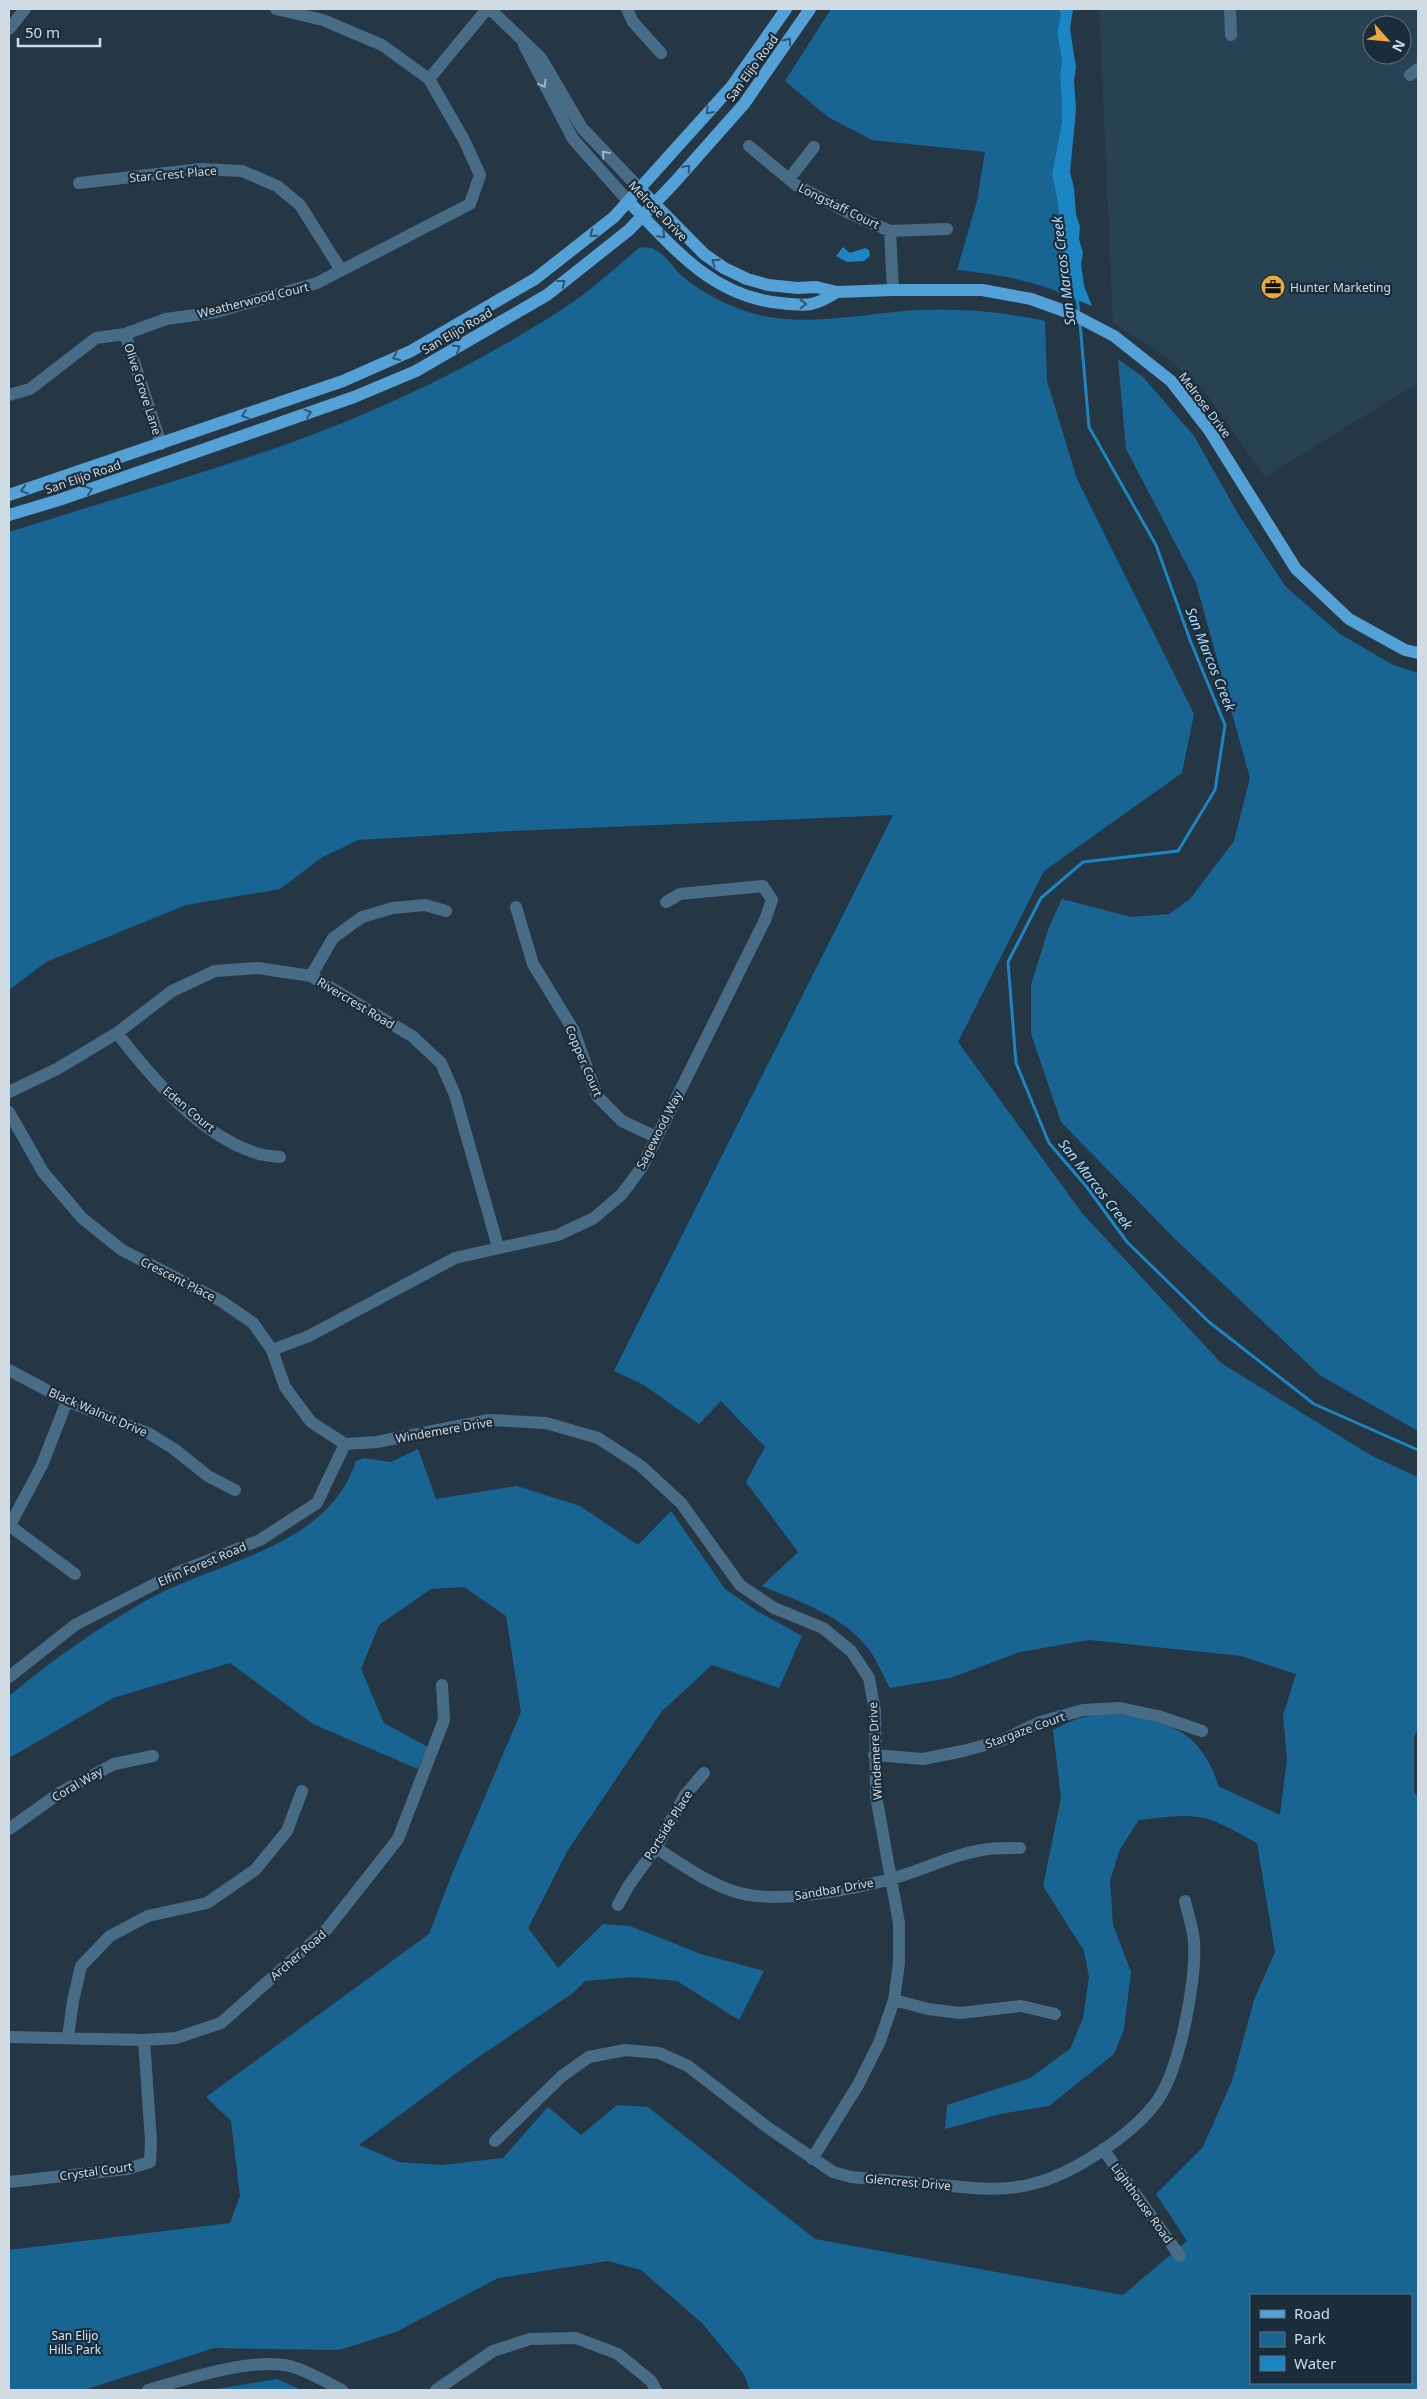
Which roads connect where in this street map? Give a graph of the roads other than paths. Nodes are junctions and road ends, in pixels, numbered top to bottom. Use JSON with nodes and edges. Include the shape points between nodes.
{"nodes":[{"id":1,"x":25,"y":9,"type":"edge"},
{"id":2,"x":276,"y":9,"type":"edge"},
{"id":3,"x":488,"y":9,"type":"edge"},
{"id":4,"x":627,"y":9,"type":"edge"},
{"id":5,"x":786,"y":9,"type":"edge"},
{"id":6,"x":810,"y":9,"type":"edge"},
{"id":7,"x":1230,"y":9,"type":"edge"},
{"id":8,"x":9,"y":29,"type":"edge"},
{"id":9,"x":1231,"y":35,"type":"dead end"},
{"id":10,"x":522,"y":40,"type":"junction"},
{"id":11,"x":661,"y":53,"type":"dead end"},
{"id":12,"x":429,"y":79,"type":"junction"},
{"id":13,"x":750,"y":146,"type":"dead end"},
{"id":14,"x":814,"y":147,"type":"dead end"},
{"id":15,"x":789,"y":179,"type":"junction"},
{"id":16,"x":79,"y":183,"type":"dead end"},
{"id":17,"x":639,"y":188,"type":"junction"},
{"id":18,"x":628,"y":201,"type":"junction"},
{"id":19,"x":654,"y":204,"type":"junction"},
{"id":20,"x":642,"y":216,"type":"junction"},
{"id":21,"x":947,"y":228,"type":"dead end"},
{"id":22,"x":890,"y":231,"type":"junction"},
{"id":23,"x":342,"y":270,"type":"junction"},
{"id":24,"x":893,"y":290,"type":"junction"},
{"id":25,"x":837,"y":292,"type":"junction"},
{"id":26,"x":125,"y":334,"type":"junction"},
{"id":27,"x":9,"y":396,"type":"edge"},
{"id":28,"x":160,"y":444,"type":"junction"},
{"id":29,"x":9,"y":495,"type":"edge"},
{"id":30,"x":9,"y":515,"type":"edge"},
{"id":31,"x":1418,"y":653,"type":"edge"},
{"id":32,"x":666,"y":902,"type":"dead end"},
{"id":33,"x":516,"y":907,"type":"dead end"},
{"id":34,"x":446,"y":911,"type":"dead end"},
{"id":35,"x":311,"y":976,"type":"junction"},
{"id":36,"x":117,"y":1033,"type":"junction"},
{"id":37,"x":9,"y":1092,"type":"edge"},
{"id":38,"x":9,"y":1112,"type":"edge"},
{"id":39,"x":656,"y":1137,"type":"junction"},
{"id":40,"x":280,"y":1157,"type":"dead end"},
{"id":41,"x":498,"y":1247,"type":"junction"},
{"id":42,"x":272,"y":1350,"type":"junction"},
{"id":43,"x":9,"y":1370,"type":"edge"},
{"id":44,"x":67,"y":1401,"type":"junction"},
{"id":45,"x":344,"y":1444,"type":"junction"},
{"id":46,"x":235,"y":1490,"type":"dead end"},
{"id":47,"x":9,"y":1526,"type":"edge"},
{"id":48,"x":75,"y":1574,"type":"dead end"},
{"id":49,"x":9,"y":1677,"type":"edge"},
{"id":50,"x":442,"y":1685,"type":"dead end"},
{"id":51,"x":1202,"y":1731,"type":"dead end"},
{"id":52,"x":874,"y":1755,"type":"junction"},
{"id":53,"x":153,"y":1756,"type":"dead end"},
{"id":54,"x":704,"y":1773,"type":"dead end"},
{"id":55,"x":302,"y":1791,"type":"dead end"},
{"id":56,"x":9,"y":1829,"type":"edge"},
{"id":57,"x":656,"y":1848,"type":"junction"},
{"id":58,"x":1020,"y":1848,"type":"dead end"},
{"id":59,"x":891,"y":1879,"type":"junction"},
{"id":60,"x":1185,"y":1901,"type":"dead end"},
{"id":61,"x":618,"y":1904,"type":"dead end"},
{"id":62,"x":894,"y":2000,"type":"junction"},
{"id":63,"x":1055,"y":2014,"type":"dead end"},
{"id":64,"x":68,"y":2036,"type":"junction"},
{"id":65,"x":9,"y":2037,"type":"edge"},
{"id":66,"x":144,"y":2040,"type":"junction"},
{"id":67,"x":495,"y":2141,"type":"dead end"},
{"id":68,"x":1103,"y":2149,"type":"junction"},
{"id":69,"x":812,"y":2159,"type":"junction"},
{"id":70,"x":9,"y":2182,"type":"edge"},
{"id":71,"x":1180,"y":2256,"type":"dead end"},
{"id":72,"x":148,"y":2390,"type":"edge"},
{"id":73,"x":342,"y":2390,"type":"edge"},
{"id":74,"x":436,"y":2390,"type":"edge"},
{"id":75,"x":656,"y":2390,"type":"edge"}],
"edges":[{"from":1,"to":8,"type":"street"},
{"from":2,"to":12,"type":"street","via":[[323,20],[382,45]]},
{"from":3,"to":10,"type":"street"},
{"from":3,"to":12,"type":"street"},
{"from":4,"to":11,"type":"street","via":[[632,22]]},
{"from":5,"to":17,"type":"main road","name":"San Elijo Road","one_way":true,"via":[[732,86]]},
{"from":19,"to":6,"type":"main road","name":"San Elijo Road","one_way":true,"via":[[744,104]]},
{"from":7,"to":9,"type":"street"},
{"from":17,"to":10,"type":"street","one_way":true,"via":[[582,128],[541,58]]},
{"from":10,"to":18,"type":"street","name":"Melrose Drive","one_way":true,"via":[[573,139]]},
{"from":12,"to":23,"type":"street","name":"Weatherwood Court","via":[[480,175],[470,204]]},
{"from":13,"to":15,"type":"street","name":"Longstaff Court"},
{"from":14,"to":15,"type":"street","name":"Longstaff Court"},
{"from":15,"to":22,"type":"street","name":"Longstaff Court","via":[[847,212]]},
{"from":16,"to":23,"type":"street","name":"Star Crest Place","via":[[201,169],[242,171],[277,186],[300,205]]},
{"from":17,"to":18,"type":"main road","name":"San Elijo Road"},
{"from":17,"to":19,"type":"main road","name":"Melrose Drive"},
{"from":18,"to":20,"type":"main road","name":"Melrose Drive"},
{"from":18,"to":28,"type":"main road","name":"San Elijo Road","one_way":true,"via":[[614,217],[535,279],[411,351],[343,381]]},
{"from":19,"to":20,"type":"main road","name":"San Elijo Road"},
{"from":25,"to":19,"type":"main road","name":"Melrose Drive","one_way":true,"via":[[816,287],[768,285],[724,268],[704,254]]},
{"from":20,"to":25,"type":"main road","name":"Melrose Drive","one_way":true,"via":[[693,267],[741,295],[764,302],[798,305],[819,304]]},
{"from":30,"to":20,"type":"main road","name":"San Elijo Road","one_way":true,"via":[[309,413],[416,371],[547,295]]},
{"from":21,"to":22,"type":"street","name":"Longstaff Court"},
{"from":22,"to":24,"type":"street","name":"Longstaff Court"},
{"from":23,"to":26,"type":"street","name":"Weatherwood Court","via":[[317,283],[216,312],[166,319]]},
{"from":24,"to":25,"type":"main road","name":"Melrose Drive"},
{"from":24,"to":31,"type":"main road","name":"Melrose Drive","via":[[982,290],[1031,299],[1091,323],[1114,336],[1171,381],[1193,409],[1296,569],[1349,620],[1405,650]]},
{"from":26,"to":27,"type":"street","name":"Weatherwood Court","via":[[96,338],[30,389]]},
{"from":26,"to":28,"type":"street","name":"Olive Grove Lane"},
{"from":28,"to":29,"type":"main road","name":"San Elijo Road","one_way":true},
{"from":32,"to":39,"type":"street","name":"Sagewood Way","via":[[680,894],[763,886],[772,900],[765,920]]},
{"from":33,"to":39,"type":"street","name":"Copper Court","via":[[533,964],[574,1031],[597,1096],[622,1121]]},
{"from":34,"to":35,"type":"street","via":[[426,905],[393,908],[362,918],[333,938]]},
{"from":35,"to":36,"type":"street","name":"Rivercrest Road","via":[[258,968],[215,971],[172,991]]},
{"from":35,"to":41,"type":"street","name":"Rivercrest Road","via":[[412,1036],[441,1063],[455,1095]]},
{"from":36,"to":37,"type":"street","name":"Rivercrest Road","via":[[57,1069]]},
{"from":36,"to":40,"type":"street","name":"Eden Court","via":[[151,1077],[189,1112],[224,1138],[254,1153]]},
{"from":38,"to":42,"type":"street","name":"Crescent Place","via":[[44,1172],[82,1218],[122,1250],[221,1301],[253,1322]]},
{"from":39,"to":41,"type":"street","name":"Sagewood Way","via":[[642,1167],[622,1194],[594,1218],[558,1235]]},
{"from":41,"to":42,"type":"street","name":"Sagewood Way","via":[[455,1258],[309,1336]]},
{"from":42,"to":45,"type":"street","name":"Crescent Place","via":[[285,1386],[311,1422]]},
{"from":43,"to":44,"type":"street","name":"Black Walnut Drive"},
{"from":44,"to":46,"type":"street","name":"Black Walnut Drive","via":[[150,1434],[208,1476]]},
{"from":44,"to":47,"type":"street","via":[[42,1465]]},
{"from":45,"to":49,"type":"street","name":"Elfin Forest Road","via":[[317,1503],[260,1540],[176,1573],[75,1626]]},
{"from":45,"to":52,"type":"street","name":"Windemere Drive","via":[[377,1442],[489,1420],[546,1423],[598,1438],[641,1466],[682,1502],[740,1586],[774,1608],[823,1628],[851,1651],[869,1678],[875,1711]]},
{"from":47,"to":48,"type":"street"},
{"from":50,"to":66,"type":"street","name":"Archer Road","via":[[444,1720],[398,1839],[334,1922],[221,2023],[176,2038]]},
{"from":51,"to":52,"type":"street","name":"Stargaze Court","via":[[1158,1716],[1120,1708],[1083,1710],[1040,1722],[1003,1740],[963,1751],[923,1759]]},
{"from":52,"to":59,"type":"street","name":"Windemere Drive","via":[[876,1796]]},
{"from":53,"to":56,"type":"street","name":"Coral Way","via":[[114,1764],[61,1792]]},
{"from":54,"to":57,"type":"street","name":"Portside Place","via":[[685,1794]]},
{"from":55,"to":64,"type":"street","via":[[287,1831],[254,1870],[206,1903],[148,1916],[110,1936],[98,1948],[81,1966]]},
{"from":57,"to":59,"type":"street","name":"Sandbar Drive","via":[[699,1876],[737,1892],[774,1898]]},
{"from":57,"to":61,"type":"street","name":"Portside Place"},
{"from":58,"to":59,"type":"street","name":"Sandbar Drive","via":[[989,1849],[950,1858]]},
{"from":59,"to":62,"type":"street","name":"Windemere Drive","via":[[899,1923],[899,1963]]},
{"from":60,"to":68,"type":"street","name":"Glencrest Drive","via":[[1194,1941],[1193,1980],[1172,2074],[1155,2105]]},
{"from":62,"to":63,"type":"street","via":[[960,2013],[1021,2006]]},
{"from":62,"to":69,"type":"street","name":"Windemere Drive","via":[[880,2041],[858,2085]]},
{"from":64,"to":65,"type":"street","name":"Archer Road"},
{"from":64,"to":66,"type":"street","name":"Archer Road"},
{"from":66,"to":70,"type":"street","name":"Crystal Court","via":[[150,2162],[127,2169]]},
{"from":67,"to":69,"type":"street","name":"Glencrest Drive","via":[[562,2076],[589,2057],[625,2050],[659,2053],[688,2066]]},
{"from":68,"to":69,"type":"street","name":"Glencrest Drive","via":[[1063,2174],[1032,2185],[995,2190],[851,2177],[833,2172]]},
{"from":68,"to":71,"type":"street","name":"Lighthouse Road"},
{"from":72,"to":73,"type":"street","via":[[270,2363],[292,2367]]},
{"from":74,"to":75,"type":"street","via":[[493,2351],[530,2339],[558,2338],[576,2338],[618,2354],[652,2381]]}]}
